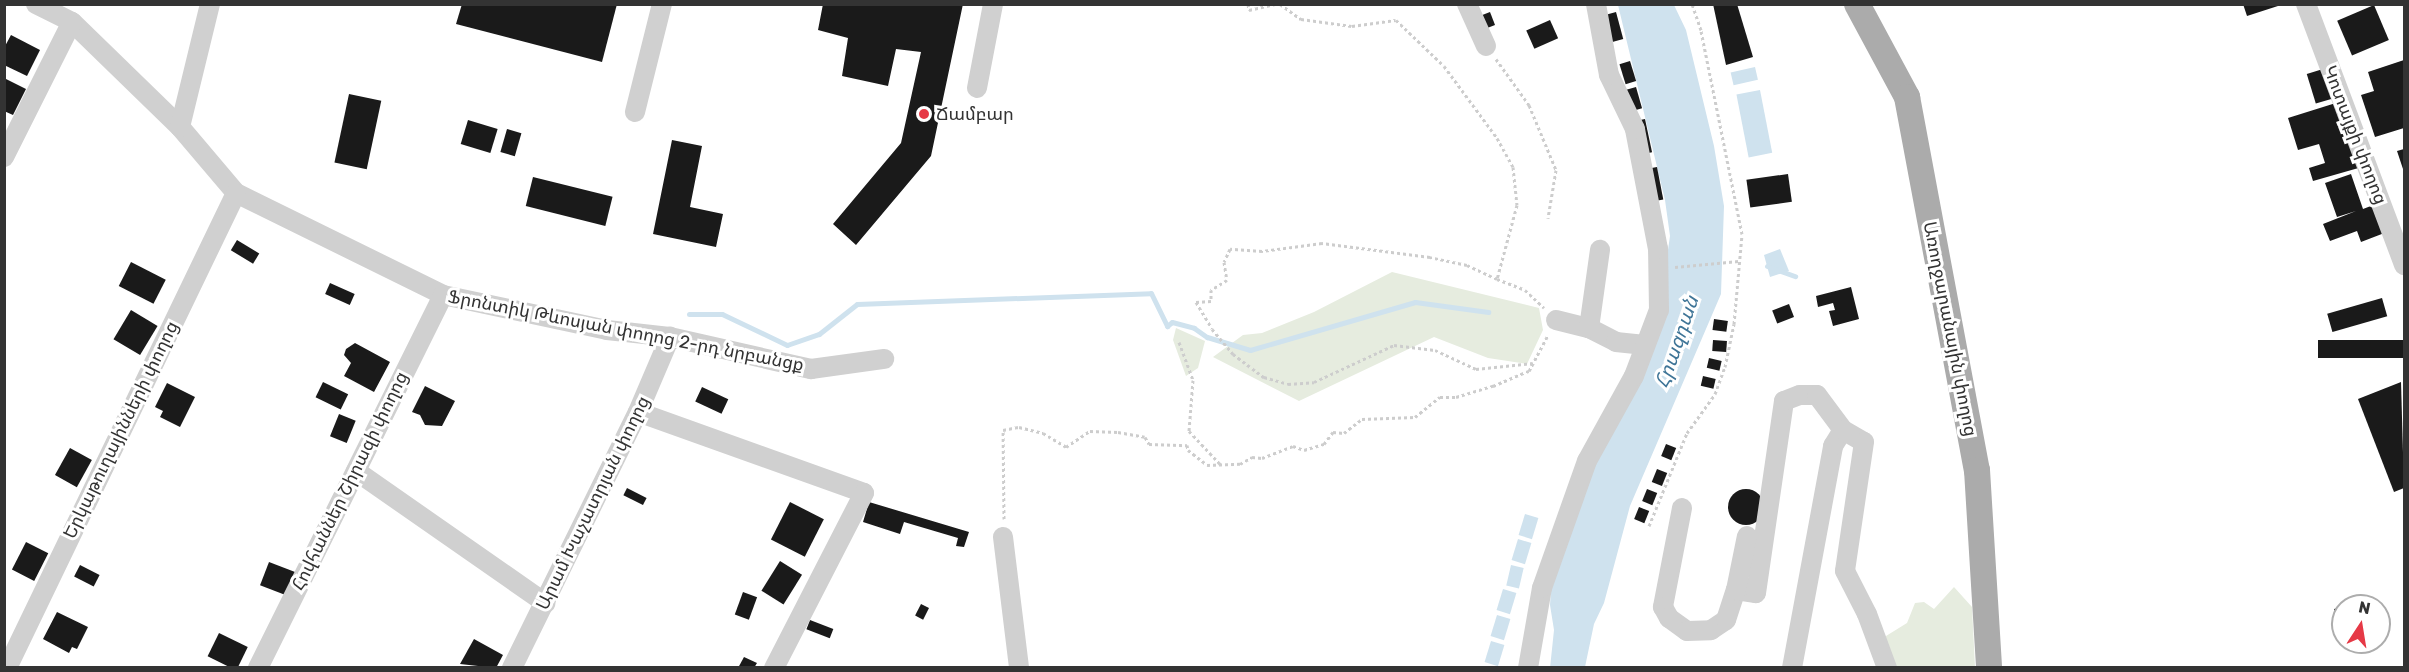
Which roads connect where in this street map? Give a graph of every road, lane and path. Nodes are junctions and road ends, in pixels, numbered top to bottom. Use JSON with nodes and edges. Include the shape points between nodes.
{"nodes":[{"id":1,"x":36,"y":4,"type":"edge"},
{"id":2,"x":210,"y":4,"type":"edge"},
{"id":3,"x":662,"y":4,"type":"edge"},
{"id":4,"x":993,"y":4,"type":"edge"},
{"id":5,"x":1248,"y":4,"type":"edge"},
{"id":6,"x":1278,"y":4,"type":"edge"},
{"id":7,"x":1467,"y":4,"type":"edge"},
{"id":8,"x":1596,"y":4,"type":"edge"},
{"id":9,"x":1692,"y":4,"type":"edge"},
{"id":10,"x":1857,"y":4,"type":"edge"},
{"id":11,"x":2306,"y":4,"type":"edge"},
{"id":12,"x":72,"y":22,"type":"junction"},
{"id":13,"x":1486,"y":46,"type":"joint"},
{"id":14,"x":977,"y":88,"type":"dead end"},
{"id":15,"x":635,"y":112,"type":"dead end"},
{"id":16,"x":180,"y":127,"type":"junction"},
{"id":17,"x":4,"y":157,"type":"edge"},
{"id":18,"x":236,"y":192,"type":"junction"},
{"id":19,"x":1548,"y":218,"type":"dead end"},
{"id":20,"x":1600,"y":250,"type":"dead end"},
{"id":21,"x":1739,"y":261,"type":"junction"},
{"id":22,"x":2404,"y":265,"type":"edge"},
{"id":23,"x":1668,"y":267,"type":"dead end"},
{"id":24,"x":1497,"y":279,"type":"junction"},
{"id":25,"x":443,"y":295,"type":"junction"},
{"id":26,"x":1556,"y":320,"type":"junction"},
{"id":27,"x":1589,"y":328,"type":"junction"},
{"id":28,"x":670,"y":337,"type":"junction"},
{"id":29,"x":1179,"y":342,"type":"dead end"},
{"id":30,"x":1645,"y":345,"type":"junction"},
{"id":31,"x":884,"y":359,"type":"dead end"},
{"id":32,"x":1533,"y":363,"type":"junction"},
{"id":33,"x":638,"y":412,"type":"junction"},
{"id":34,"x":1844,"y":430,"type":"junction"},
{"id":35,"x":1221,"y":465,"type":"junction"},
{"id":36,"x":356,"y":471,"type":"junction"},
{"id":37,"x":1682,"y":508,"type":"dead end"},
{"id":38,"x":1649,"y":526,"type":"dead end"},
{"id":39,"x":1747,"y":536,"type":"dead end"},
{"id":40,"x":1003,"y":537,"type":"joint"},
{"id":41,"x":1736,"y":590,"type":"junction"},
{"id":42,"x":545,"y":603,"type":"junction"},
{"id":43,"x":1020,"y":666,"type":"edge"},
{"id":44,"x":7,"y":668,"type":"edge"},
{"id":45,"x":258,"y":668,"type":"edge"},
{"id":46,"x":512,"y":668,"type":"edge"},
{"id":47,"x":774,"y":668,"type":"edge"},
{"id":48,"x":1528,"y":668,"type":"edge"},
{"id":49,"x":1792,"y":668,"type":"edge"},
{"id":50,"x":1887,"y":668,"type":"edge"},
{"id":51,"x":1989,"y":668,"type":"edge"}],
"edges":[{"from":1,"to":12,"type":"street","name":"Ֆրոնտիկ Թևոսյան փողոց 2-րդ նրբանցք"},
{"from":2,"to":16,"type":"street"},
{"from":3,"to":15,"type":"street"},
{"from":4,"to":14,"type":"street"},
{"from":5,"to":6,"type":"path","via":[[1249,10]]},
{"from":6,"to":24,"type":"path","via":[[1301,19],[1342,25],[1396,20],[1444,66],[1497,138],[1513,167],[1517,205]]},
{"from":7,"to":13,"type":"street"},
{"from":8,"to":30,"type":"street","via":[[1609,75],[1635,129],[1659,249],[1659,310]]},
{"from":9,"to":21,"type":"path","via":[[1701,30],[1742,234]]},
{"from":10,"to":51,"type":"main road","name":"Առողջարանային փողոց","via":[[1907,97],[1977,470]]},
{"from":11,"to":22,"type":"street","name":"Կոտայքի փողոց"},
{"from":12,"to":16,"type":"street","name":"Ֆրոնտիկ Թևոսյան փողոց 2-րդ նրբանցք"},
{"from":12,"to":17,"type":"street"},
{"from":13,"to":19,"type":"path","via":[[1529,105],[1556,170]]},
{"from":16,"to":18,"type":"street","name":"Ֆրոնտիկ Թևոսյան փողոց 2-րդ նրբանցք"},
{"from":18,"to":25,"type":"street","name":"Ֆրոնտիկ Թևոսյան փողոց 2-րդ նրբանցք"},
{"from":18,"to":44,"type":"street","name":"Երկաթուղայինների փողոց"},
{"from":20,"to":27,"type":"street"},
{"from":21,"to":23,"type":"path"},
{"from":21,"to":38,"type":"path","via":[[1734,324],[1725,367],[1715,394],[1687,433]]},
{"from":24,"to":26,"type":"path","via":[[1525,290]]},
{"from":24,"to":32,"type":"path","via":[[1467,265],[1430,257],[1323,243],[1262,251],[1230,249],[1224,262],[1227,280],[1211,290],[1211,301],[1196,302],[1233,354],[1264,377],[1288,384],[1314,382],[1394,345],[1435,350],[1476,369]]},
{"from":25,"to":28,"type":"street","name":"Ֆրոնտիկ Թևոսյան փողոց 2-րդ նրբանցք","via":[[607,330]]},
{"from":25,"to":36,"type":"street","name":"Հովհաններ Շիրազի փողոց"},
{"from":26,"to":27,"type":"street"},
{"from":26,"to":32,"type":"path"},
{"from":27,"to":30,"type":"street","via":[[1616,342]]},
{"from":28,"to":31,"type":"street","name":"Ֆրոնտիկ Թևոսյան փողոց 2-րդ նրբանցք","via":[[811,369]]},
{"from":28,"to":33,"type":"street","name":"Արամ Խաչատրյան փողոց"},
{"from":29,"to":35,"type":"path","via":[[1193,380],[1190,431]]},
{"from":30,"to":48,"type":"street","via":[[1634,376],[1587,461],[1542,588]]},
{"from":32,"to":35,"type":"path","via":[[1529,371],[1493,386],[1455,397],[1440,397],[1415,417],[1362,419],[1344,433],[1333,432],[1324,444],[1304,450],[1293,446],[1240,464]]},
{"from":33,"to":42,"type":"street","name":"Արամ Խաչատրյան փողոց"},
{"from":33,"to":47,"type":"street","via":[[864,493]]},
{"from":34,"to":41,"type":"street","via":[[1816,395],[1784,401],[1756,593]]},
{"from":34,"to":49,"type":"street","via":[[1833,446]]},
{"from":34,"to":50,"type":"street","via":[[1864,442],[1845,571],[1867,614]]},
{"from":35,"to":40,"type":"path","via":[[1207,465],[1187,445],[1149,444],[1145,437],[1118,432],[1090,431],[1066,447],[1043,433],[1018,427],[1003,430]]},
{"from":36,"to":42,"type":"street"},
{"from":36,"to":45,"type":"street","name":"Հովհաններ Շիրազի փողոց"},
{"from":37,"to":41,"type":"street","via":[[1663,607],[1669,618],[1687,631],[1711,630],[1726,620]]},
{"from":39,"to":41,"type":"street"},
{"from":40,"to":43,"type":"street"},
{"from":42,"to":46,"type":"street","name":"Արամ Խաչատրյան փողոց"}]}
